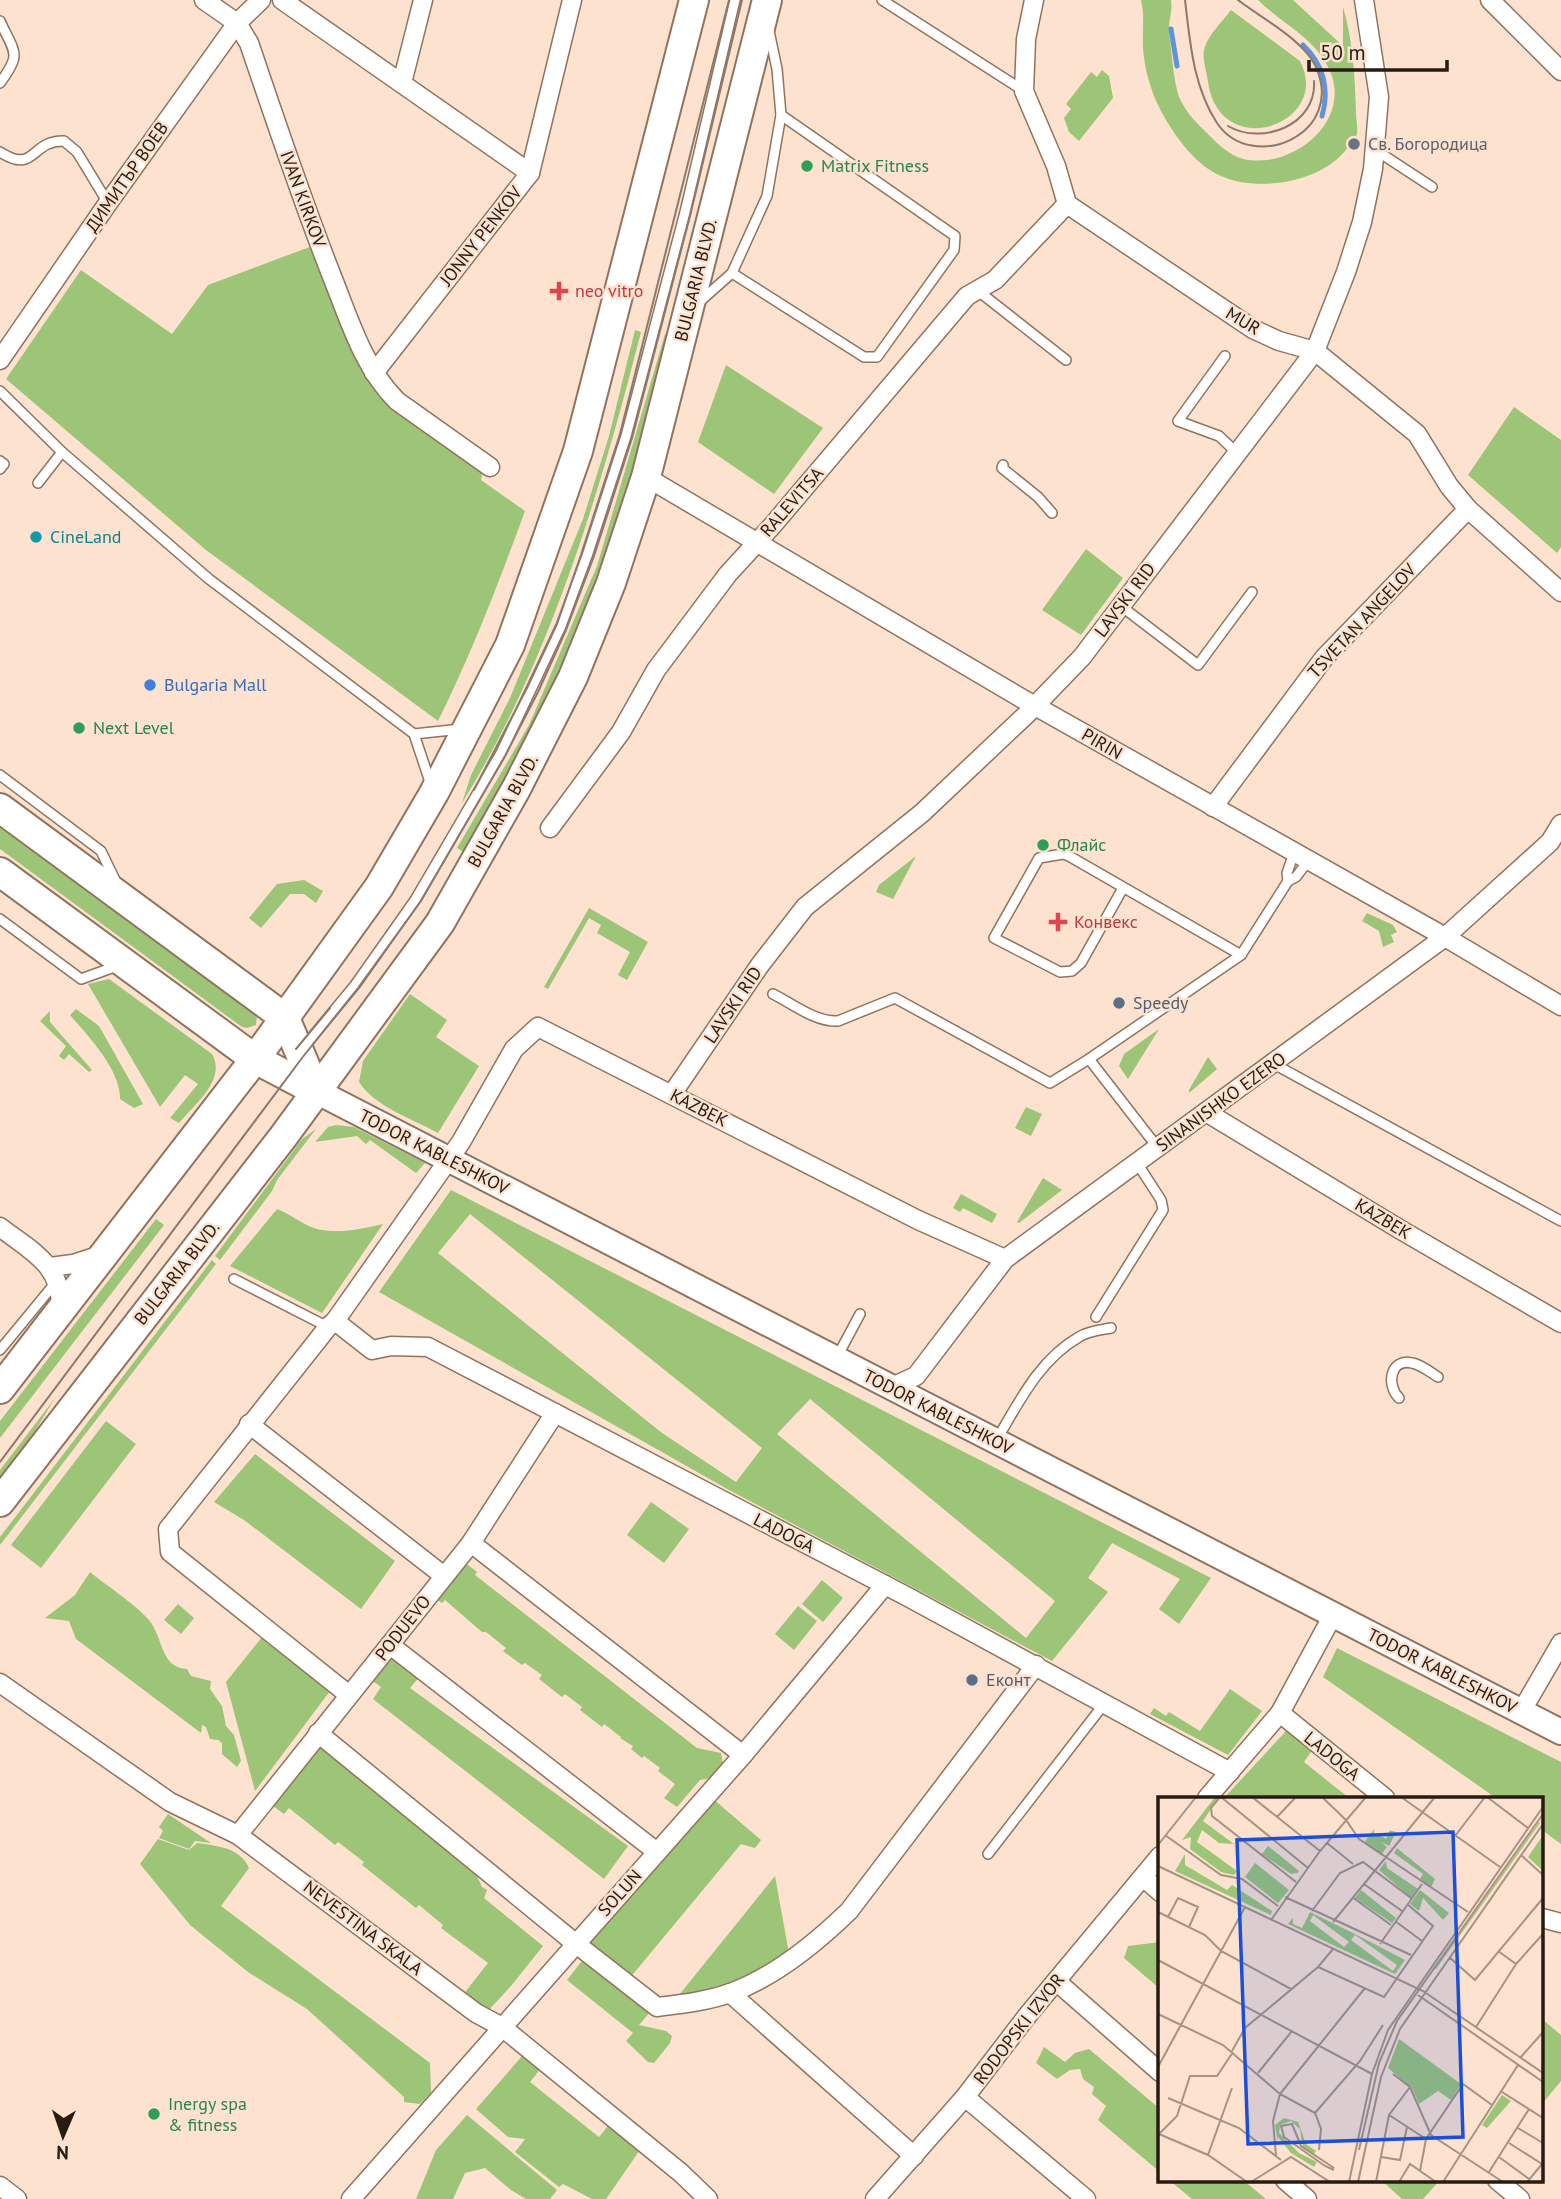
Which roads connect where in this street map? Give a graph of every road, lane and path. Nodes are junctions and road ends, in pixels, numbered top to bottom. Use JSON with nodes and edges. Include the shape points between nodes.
{"nodes":[{"id":1,"x":204,"y":0,"type":"edge"},
{"id":2,"x":261,"y":0,"type":"edge"},
{"id":3,"x":282,"y":0,"type":"edge"},
{"id":4,"x":423,"y":0,"type":"edge"},
{"id":5,"x":572,"y":0,"type":"edge"},
{"id":6,"x":694,"y":0,"type":"edge"},
{"id":7,"x":735,"y":0,"type":"edge"},
{"id":8,"x":882,"y":0,"type":"edge"},
{"id":9,"x":1034,"y":0,"type":"edge"},
{"id":10,"x":1364,"y":0,"type":"edge"},
{"id":11,"x":1490,"y":0,"type":"edge"},
{"id":12,"x":766,"y":5,"type":"edge"},
{"id":13,"x":0,"y":22,"type":"edge"},
{"id":14,"x":237,"y":23,"type":"junction"},
{"id":15,"x":1561,"y":71,"type":"edge"},
{"id":16,"x":0,"y":83,"type":"edge"},
{"id":17,"x":402,"y":83,"type":"junction"},
{"id":18,"x":1024,"y":92,"type":"junction"},
{"id":19,"x":781,"y":115,"type":"junction"},
{"id":20,"x":1374,"y":149,"type":"junction"},
{"id":21,"x":0,"y":152,"type":"edge"},
{"id":22,"x":530,"y":173,"type":"junction"},
{"id":23,"x":1432,"y":187,"type":"dead end"},
{"id":24,"x":108,"y":203,"type":"junction"},
{"id":25,"x":1067,"y":204,"type":"junction"},
{"id":26,"x":732,"y":273,"type":"junction"},
{"id":27,"x":977,"y":290,"type":"junction"},
{"id":28,"x":688,"y":312,"type":"junction"},
{"id":29,"x":1315,"y":351,"type":"junction"},
{"id":30,"x":1225,"y":356,"type":"dead end"},
{"id":31,"x":0,"y":360,"type":"edge"},
{"id":32,"x":1066,"y":360,"type":"dead end"},
{"id":33,"x":374,"y":373,"type":"junction"},
{"id":34,"x":0,"y":391,"type":"edge"},
{"id":35,"x":62,"y":452,"type":"junction"},
{"id":36,"x":1237,"y":453,"type":"junction"},
{"id":37,"x":0,"y":461,"type":"edge"},
{"id":38,"x":1003,"y":464,"type":"dead end"},
{"id":39,"x":490,"y":467,"type":"dead end"},
{"id":40,"x":0,"y":469,"type":"edge"},
{"id":41,"x":646,"y":477,"type":"junction"},
{"id":42,"x":38,"y":483,"type":"dead end"},
{"id":43,"x":1468,"y":509,"type":"junction"},
{"id":44,"x":1052,"y":513,"type":"dead end"},
{"id":45,"x":758,"y":541,"type":"junction"},
{"id":46,"x":1252,"y":592,"type":"dead end"},
{"id":47,"x":1561,"y":592,"type":"edge"},
{"id":48,"x":1121,"y":606,"type":"junction"},
{"id":49,"x":1035,"y":706,"type":"junction"},
{"id":50,"x":468,"y":727,"type":"junction"},
{"id":51,"x":414,"y":734,"type":"junction"},
{"id":52,"x":0,"y":775,"type":"edge"},
{"id":53,"x":434,"y":793,"type":"junction"},
{"id":54,"x":1213,"y":807,"type":"junction"},
{"id":55,"x":0,"y":808,"type":"edge"},
{"id":56,"x":1561,"y":824,"type":"edge"},
{"id":57,"x":550,"y":828,"type":"dead end"},
{"id":58,"x":1301,"y":857,"type":"junction"},
{"id":59,"x":0,"y":872,"type":"edge"},
{"id":60,"x":1287,"y":881,"type":"junction"},
{"id":61,"x":1124,"y":888,"type":"junction"},
{"id":62,"x":126,"y":901,"type":"junction"},
{"id":63,"x":0,"y":919,"type":"edge"},
{"id":64,"x":1445,"y":937,"type":"junction"},
{"id":65,"x":1241,"y":955,"type":"junction"},
{"id":66,"x":123,"y":964,"type":"junction"},
{"id":67,"x":773,"y":994,"type":"dead end"},
{"id":68,"x":1561,"y":1006,"type":"edge"},
{"id":69,"x":285,"y":1018,"type":"junction"},
{"id":70,"x":255,"y":1059,"type":"junction"},
{"id":71,"x":1089,"y":1059,"type":"junction"},
{"id":72,"x":292,"y":1063,"type":"junction"},
{"id":73,"x":1272,"y":1063,"type":"junction"},
{"id":74,"x":316,"y":1091,"type":"junction"},
{"id":75,"x":672,"y":1094,"type":"junction"},
{"id":76,"x":1206,"y":1112,"type":"junction"},
{"id":77,"x":1158,"y":1148,"type":"junction"},
{"id":78,"x":450,"y":1160,"type":"junction"},
{"id":79,"x":1137,"y":1163,"type":"junction"},
{"id":80,"x":1561,"y":1222,"type":"edge"},
{"id":81,"x":0,"y":1227,"type":"edge"},
{"id":82,"x":105,"y":1253,"type":"junction"},
{"id":83,"x":1005,"y":1259,"type":"junction"},
{"id":84,"x":54,"y":1274,"type":"junction"},
{"id":85,"x":234,"y":1279,"type":"dead end"},
{"id":86,"x":61,"y":1310,"type":"junction"},
{"id":87,"x":860,"y":1314,"type":"dead end"},
{"id":88,"x":1096,"y":1317,"type":"dead end"},
{"id":89,"x":1561,"y":1323,"type":"edge"},
{"id":90,"x":331,"y":1324,"type":"junction"},
{"id":91,"x":1111,"y":1328,"type":"dead end"},
{"id":92,"x":0,"y":1350,"type":"edge"},
{"id":93,"x":836,"y":1359,"type":"junction"},
{"id":94,"x":1438,"y":1377,"type":"dead end"},
{"id":95,"x":892,"y":1387,"type":"junction"},
{"id":96,"x":0,"y":1389,"type":"edge"},
{"id":97,"x":1399,"y":1398,"type":"dead end"},
{"id":98,"x":555,"y":1413,"type":"junction"},
{"id":99,"x":249,"y":1424,"type":"junction"},
{"id":100,"x":996,"y":1441,"type":"junction"},
{"id":101,"x":0,"y":1502,"type":"edge"},
{"id":102,"x":471,"y":1543,"type":"junction"},
{"id":103,"x":444,"y":1576,"type":"junction"},
{"id":104,"x":885,"y":1585,"type":"junction"},
{"id":105,"x":1333,"y":1615,"type":"junction"},
{"id":106,"x":1561,"y":1643,"type":"edge"},
{"id":107,"x":390,"y":1645,"type":"junction"},
{"id":108,"x":1036,"y":1665,"type":"junction"},
{"id":109,"x":0,"y":1683,"type":"edge"},
{"id":110,"x":349,"y":1695,"type":"junction"},
{"id":111,"x":1104,"y":1704,"type":"junction"},
{"id":112,"x":1521,"y":1712,"type":"junction"},
{"id":113,"x":1280,"y":1713,"type":"junction"},
{"id":114,"x":1561,"y":1732,"type":"edge"},
{"id":115,"x":318,"y":1734,"type":"junction"},
{"id":116,"x":743,"y":1755,"type":"junction"},
{"id":117,"x":1230,"y":1772,"type":"junction"},
{"id":118,"x":1208,"y":1797,"type":"edge"},
{"id":119,"x":1384,"y":1797,"type":"edge"},
{"id":120,"x":238,"y":1835,"type":"junction"},
{"id":121,"x":657,"y":1852,"type":"junction"},
{"id":122,"x":988,"y":1854,"type":"dead end"},
{"id":123,"x":1158,"y":1858,"type":"edge"},
{"id":124,"x":1143,"y":1877,"type":"junction"},
{"id":125,"x":1158,"y":1890,"type":"edge"},
{"id":126,"x":1544,"y":1919,"type":"edge"},
{"id":127,"x":1561,"y":1923,"type":"edge"},
{"id":128,"x":575,"y":1943,"type":"junction"},
{"id":129,"x":1056,"y":1981,"type":"junction"},
{"id":130,"x":730,"y":1993,"type":"junction"},
{"id":131,"x":502,"y":2027,"type":"junction"},
{"id":132,"x":1158,"y":2070,"type":"edge"},
{"id":133,"x":965,"y":2097,"type":"junction"},
{"id":134,"x":914,"y":2156,"type":"junction"},
{"id":135,"x":1287,"y":2182,"type":"edge"},
{"id":136,"x":1499,"y":2182,"type":"edge"},
{"id":137,"x":0,"y":2186,"type":"edge"},
{"id":138,"x":17,"y":2199,"type":"edge"},
{"id":139,"x":351,"y":2199,"type":"edge"},
{"id":140,"x":708,"y":2199,"type":"edge"},
{"id":141,"x":875,"y":2199,"type":"edge"},
{"id":142,"x":1086,"y":2199,"type":"edge"},
{"id":143,"x":1307,"y":2199,"type":"edge"},
{"id":144,"x":1520,"y":2199,"type":"edge"}],
"edges":[{"from":1,"to":14,"type":"street"},
{"from":2,"to":14,"type":"street","name":"ДИМИТЪР ВОЕВ"},
{"from":3,"to":17,"type":"street"},
{"from":4,"to":17,"type":"street"},
{"from":5,"to":22,"type":"street","name":"JONNY PENKOV"},
{"from":6,"to":50,"type":"main road","via":[[578,451],[510,645]]},
{"from":7,"to":72,"type":"lane","via":[[626,436],[561,626],[501,753],[415,900]]},
{"from":8,"to":18,"type":"lane"},
{"from":9,"to":18,"type":"street","via":[[1026,39]]},
{"from":10,"to":20,"type":"street","name":"LAVSKI RID","via":[[1380,97]]},
{"from":11,"to":15,"type":"street"},
{"from":12,"to":19,"type":"lane"},
{"from":12,"to":28,"type":"main road","name":"BULGARIA BLVD."},
{"from":13,"to":16,"type":"lane","via":[[15,57]]},
{"from":14,"to":24,"type":"street","name":"ДИМИТЪР ВОЕВ"},
{"from":14,"to":33,"type":"street","name":"IVAN KIRKOV","via":[[309,219]]},
{"from":17,"to":22,"type":"street"},
{"from":18,"to":25,"type":"street"},
{"from":19,"to":26,"type":"lane","via":[[767,196]]},
{"from":19,"to":26,"type":"lane","via":[[955,236],[954,250],[877,357],[864,357]]},
{"from":20,"to":23,"type":"lane"},
{"from":20,"to":29,"type":"street","name":"LAVSKI RID","via":[[1362,222]]},
{"from":21,"to":24,"type":"lane","via":[[22,160],[49,142],[64,141],[77,152]]},
{"from":22,"to":33,"type":"street","name":"JONNY PENKOV"},
{"from":24,"to":31,"type":"street","name":"ДИМИТЪР ВОЕВ"},
{"from":25,"to":27,"type":"street","name":"RALEVITSA","via":[[995,280]]},
{"from":25,"to":29,"type":"street","name":"MUR","via":[[1252,329]]},
{"from":26,"to":28,"type":"lane"},
{"from":27,"to":32,"type":"lane"},
{"from":27,"to":45,"type":"street","name":"RALEVITSA","via":[[967,296]]},
{"from":28,"to":41,"type":"main road","name":"BULGARIA BLVD."},
{"from":29,"to":36,"type":"street","name":"LAVSKI RID"},
{"from":29,"to":43,"type":"street","name":"MUR","via":[[1418,434]]},
{"from":30,"to":36,"type":"lane","via":[[1178,421],[1219,436]]},
{"from":33,"to":39,"type":"street","name":"IVAN KIRKOV","via":[[397,401]]},
{"from":34,"to":35,"type":"lane"},
{"from":35,"to":42,"type":"lane"},
{"from":35,"to":51,"type":"lane","via":[[209,579]]},
{"from":36,"to":48,"type":"street","name":"LAVSKI RID"},
{"from":37,"to":40,"type":"lane","via":[[4,464]]},
{"from":38,"to":44,"type":"lane","via":[[1002,468]]},
{"from":41,"to":45,"type":"street","name":"PIRIN"},
{"from":41,"to":74,"type":"main road","name":"BULGARIA BLVD.","via":[[573,677],[516,789],[440,923]]},
{"from":43,"to":47,"type":"street","name":"MUR"},
{"from":43,"to":54,"type":"street","name":"TSVETAN ANGELOV","via":[[1324,658]]},
{"from":45,"to":49,"type":"street","name":"PIRIN"},
{"from":45,"to":57,"type":"street","name":"RALEVITSA","via":[[659,666],[621,732]]},
{"from":46,"to":48,"type":"lane","via":[[1198,665]]},
{"from":48,"to":49,"type":"street","name":"LAVSKI RID","via":[[1082,657]]},
{"from":49,"to":54,"type":"street","name":"PIRIN"},
{"from":49,"to":75,"type":"street","name":"LAVSKI RID","via":[[922,813],[804,907]]},
{"from":50,"to":51,"type":"lane"},
{"from":50,"to":53,"type":"main road"},
{"from":51,"to":53,"type":"lane"},
{"from":52,"to":62,"type":"lane","via":[[101,851]]},
{"from":53,"to":69,"type":"main road","via":[[379,887]]},
{"from":54,"to":58,"type":"street","name":"PIRIN"},
{"from":55,"to":62,"type":"main road"},
{"from":56,"to":64,"type":"street","name":"SINANISHKO EZERO","via":[[1550,842]]},
{"from":58,"to":60,"type":"lane","via":[[1287,873]]},
{"from":58,"to":60,"type":"lane","via":[[1296,877]]},
{"from":58,"to":64,"type":"street","name":"PIRIN"},
{"from":59,"to":66,"type":"main road","name":"TODOR KABLESHKOV"},
{"from":60,"to":65,"type":"lane"},
{"from":61,"to":61,"type":"lane","via":[[1066,854],[1039,858],[994,939],[1060,972],[1072,971]]},
{"from":61,"to":65,"type":"lane"},
{"from":62,"to":69,"type":"main road"},
{"from":63,"to":66,"type":"lane","via":[[81,979]]},
{"from":64,"to":68,"type":"street","name":"PIRIN"},
{"from":64,"to":73,"type":"street","name":"SINANISHKO EZERO"},
{"from":65,"to":71,"type":"lane"},
{"from":66,"to":70,"type":"main road","name":"TODOR KABLESHKOV"},
{"from":67,"to":71,"type":"lane","via":[[829,1021],[895,998],[1050,1083]]},
{"from":69,"to":70,"type":"main road"},
{"from":69,"to":72,"type":"main road"},
{"from":70,"to":72,"type":"main road","name":"TODOR KABLESHKOV"},
{"from":70,"to":82,"type":"main road"},
{"from":71,"to":77,"type":"lane"},
{"from":72,"to":74,"type":"main road","name":"TODOR KABLESHKOV"},
{"from":73,"to":76,"type":"street","name":"SINANISHKO EZERO"},
{"from":73,"to":80,"type":"lane"},
{"from":74,"to":78,"type":"main road","name":"TODOR KABLESHKOV"},
{"from":74,"to":101,"type":"main road","name":"BULGARIA BLVD."},
{"from":75,"to":78,"type":"street","name":"KAZBEK","via":[[538,1027],[514,1049]]},
{"from":75,"to":83,"type":"street","name":"KAZBEK"},
{"from":76,"to":77,"type":"street","name":"SINANISHKO EZERO"},
{"from":76,"to":89,"type":"street","name":"KAZBEK"},
{"from":77,"to":79,"type":"street","name":"SINANISHKO EZERO"},
{"from":78,"to":90,"type":"street"},
{"from":78,"to":93,"type":"main road","name":"TODOR KABLESHKOV"},
{"from":79,"to":83,"type":"street","name":"SINANISHKO EZERO"},
{"from":79,"to":88,"type":"lane","via":[[1163,1210]]},
{"from":81,"to":84,"type":"street"},
{"from":82,"to":84,"type":"street"},
{"from":82,"to":86,"type":"main road"},
{"from":83,"to":95,"type":"street","name":"SINANISHKO EZERO","via":[[916,1376]]},
{"from":84,"to":86,"type":"street"},
{"from":84,"to":92,"type":"lane"},
{"from":85,"to":90,"type":"lane","name":"LADOGA"},
{"from":86,"to":96,"type":"main road"},
{"from":87,"to":93,"type":"lane"},
{"from":90,"to":98,"type":"street","name":"LADOGA","via":[[372,1350],[428,1347]]},
{"from":90,"to":99,"type":"street"},
{"from":91,"to":100,"type":"lane","via":[[1081,1336],[1056,1355],[1032,1381]]},
{"from":93,"to":95,"type":"main road","name":"TODOR KABLESHKOV"},
{"from":94,"to":97,"type":"lane","via":[[1421,1366],[1402,1363],[1391,1380]]},
{"from":95,"to":100,"type":"main road","name":"TODOR KABLESHKOV"},
{"from":98,"to":102,"type":"street","name":"PODUEVO"},
{"from":98,"to":104,"type":"street","name":"LADOGA"},
{"from":99,"to":103,"type":"street"},
{"from":99,"to":110,"type":"street","via":[[168,1530],[170,1552]]},
{"from":100,"to":105,"type":"main road","name":"TODOR KABLESHKOV"},
{"from":102,"to":103,"type":"street","name":"PODUEVO"},
{"from":102,"to":116,"type":"street"},
{"from":103,"to":107,"type":"street","name":"PODUEVO"},
{"from":104,"to":108,"type":"street","name":"LADOGA"},
{"from":104,"to":116,"type":"street","name":"SOLUN"},
{"from":105,"to":112,"type":"main road","name":"TODOR KABLESHKOV"},
{"from":105,"to":113,"type":"street"},
{"from":106,"to":112,"type":"street"},
{"from":107,"to":110,"type":"street","name":"PODUEVO"},
{"from":107,"to":121,"type":"street"},
{"from":108,"to":111,"type":"street","name":"LADOGA"},
{"from":108,"to":130,"type":"street","via":[[849,1911],[791,1960]]},
{"from":109,"to":120,"type":"street","name":"NEVESTINA SKALA","via":[[166,1800]]},
{"from":110,"to":115,"type":"street","name":"PODUEVO"},
{"from":111,"to":117,"type":"street","name":"LADOGA"},
{"from":111,"to":122,"type":"lane"},
{"from":112,"to":114,"type":"main road","name":"TODOR KABLESHKOV"},
{"from":113,"to":117,"type":"street"},
{"from":113,"to":119,"type":"street","name":"LADOGA"},
{"from":115,"to":120,"type":"street","name":"PODUEVO"},
{"from":115,"to":128,"type":"street"},
{"from":116,"to":121,"type":"street","name":"SOLUN"},
{"from":117,"to":118,"type":"street"},
{"from":120,"to":131,"type":"street","name":"NEVESTINA SKALA","via":[[470,2009]]},
{"from":121,"to":128,"type":"street","name":"SOLUN"},
{"from":123,"to":124,"type":"street","name":"RODOPSKI IZVOR"},
{"from":124,"to":125,"type":"street"},
{"from":124,"to":129,"type":"street","name":"RODOPSKI IZVOR"},
{"from":126,"to":127,"type":"street"},
{"from":128,"to":130,"type":"street","via":[[657,2007]]},
{"from":128,"to":131,"type":"street","name":"SOLUN"},
{"from":129,"to":132,"type":"street"},
{"from":129,"to":133,"type":"street","name":"RODOPSKI IZVOR"},
{"from":130,"to":134,"type":"street","via":[[823,2070]]},
{"from":131,"to":139,"type":"street","name":"SOLUN"},
{"from":131,"to":140,"type":"street","name":"NEVESTINA SKALA"},
{"from":133,"to":134,"type":"street","name":"RODOPSKI IZVOR"},
{"from":133,"to":142,"type":"street"},
{"from":134,"to":141,"type":"street","name":"RODOPSKI IZVOR"},
{"from":135,"to":143,"type":"street"},
{"from":136,"to":144,"type":"street"},
{"from":137,"to":138,"type":"street"}]}
